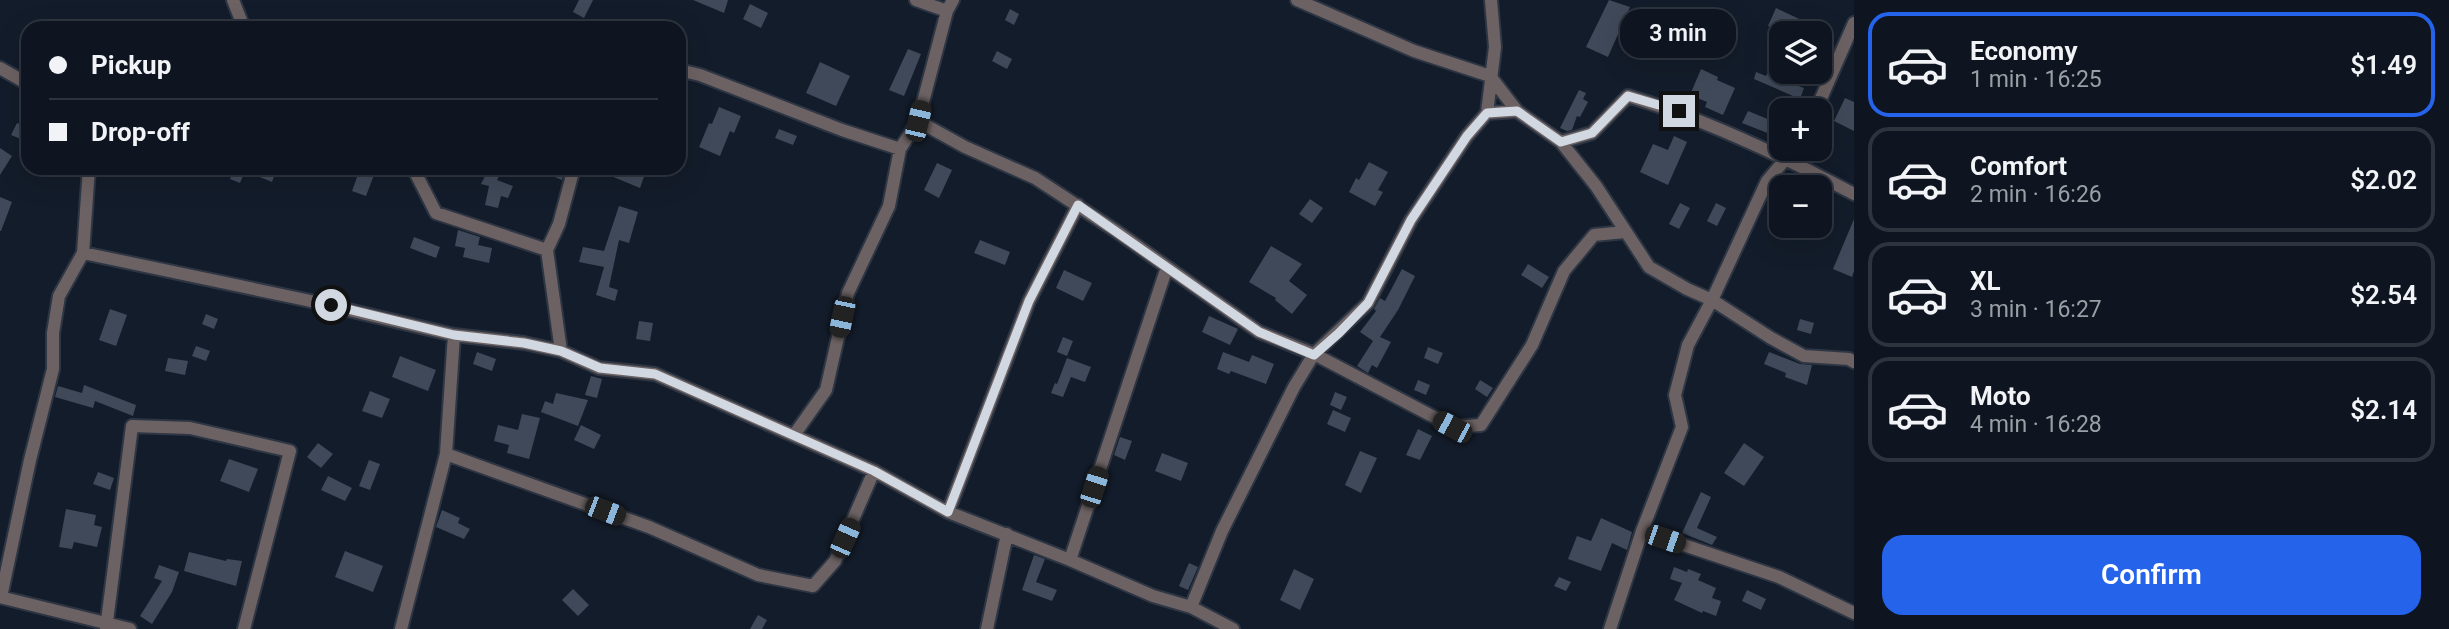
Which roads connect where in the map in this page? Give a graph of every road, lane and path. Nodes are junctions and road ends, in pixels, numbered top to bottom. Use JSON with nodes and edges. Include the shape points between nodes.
{"nodes":[{"id":1,"x":233,"y":0,"type":"edge"},
{"id":2,"x":916,"y":0,"type":"edge"},
{"id":3,"x":1297,"y":0,"type":"edge"},
{"id":4,"x":1492,"y":0,"type":"edge"},
{"id":5,"x":950,"y":5,"type":"edge"},
{"id":6,"x":241,"y":21,"type":"edge"},
{"id":7,"x":1854,"y":23,"type":"edge"},
{"id":8,"x":1850,"y":38,"type":"edge"},
{"id":9,"x":0,"y":68,"type":"edge"},
{"id":10,"x":686,"y":72,"type":"edge"},
{"id":11,"x":1490,"y":76,"type":"junction"},
{"id":12,"x":21,"y":79,"type":"edge"},
{"id":13,"x":1822,"y":98,"type":"edge"},
{"id":14,"x":1517,"y":111,"type":"junction"},
{"id":15,"x":1487,"y":113,"type":"junction"},
{"id":16,"x":918,"y":121,"type":"junction"},
{"id":17,"x":1561,"y":142,"type":"junction"},
{"id":18,"x":1769,"y":145,"type":"edge"},
{"id":19,"x":900,"y":149,"type":"junction"},
{"id":20,"x":1784,"y":161,"type":"edge"},
{"id":21,"x":1803,"y":161,"type":"edge"},
{"id":22,"x":89,"y":175,"type":"edge"},
{"id":23,"x":417,"y":175,"type":"edge"},
{"id":24,"x":572,"y":175,"type":"edge"},
{"id":25,"x":1854,"y":194,"type":"edge"},
{"id":26,"x":1078,"y":205,"type":"junction"},
{"id":27,"x":1625,"y":232,"type":"junction"},
{"id":28,"x":547,"y":250,"type":"junction"},
{"id":29,"x":83,"y":253,"type":"junction"},
{"id":30,"x":1167,"y":267,"type":"junction"},
{"id":31,"x":1712,"y":300,"type":"junction"},
{"id":32,"x":454,"y":335,"type":"junction"},
{"id":33,"x":561,"y":351,"type":"junction"},
{"id":34,"x":1314,"y":355,"type":"junction"},
{"id":35,"x":1854,"y":362,"type":"edge"},
{"id":36,"x":794,"y":435,"type":"junction"},
{"id":37,"x":446,"y":454,"type":"junction"},
{"id":38,"x":874,"y":471,"type":"junction"},
{"id":39,"x":948,"y":512,"type":"junction"},
{"id":40,"x":1642,"y":531,"type":"junction"},
{"id":41,"x":1007,"y":534,"type":"junction"},
{"id":42,"x":1070,"y":560,"type":"junction"},
{"id":43,"x":0,"y":597,"type":"edge"},
{"id":44,"x":1191,"y":607,"type":"junction"},
{"id":45,"x":1854,"y":613,"type":"edge"},
{"id":46,"x":107,"y":626,"type":"edge"},
{"id":47,"x":130,"y":629,"type":"edge"},
{"id":48,"x":244,"y":629,"type":"edge"},
{"id":49,"x":401,"y":629,"type":"edge"},
{"id":50,"x":987,"y":629,"type":"edge"},
{"id":51,"x":1233,"y":629,"type":"edge"},
{"id":52,"x":1610,"y":629,"type":"edge"}],
"edges":[{"from":1,"to":6,"type":"street"},
{"from":2,"to":5,"type":"street"},
{"from":3,"to":11,"type":"street","via":[[1414,51]]},
{"from":4,"to":11,"type":"street","via":[[1495,47]]},
{"from":5,"to":16,"type":"street"},
{"from":7,"to":8,"type":"street"},
{"from":8,"to":13,"type":"street"},
{"from":9,"to":12,"type":"street"},
{"from":10,"to":19,"type":"street"},
{"from":11,"to":14,"type":"street"},
{"from":11,"to":15,"type":"street"},
{"from":14,"to":15,"type":"street"},
{"from":14,"to":17,"type":"street"},
{"from":15,"to":34,"type":"street","via":[[1411,220],[1368,303]]},
{"from":16,"to":19,"type":"street"},
{"from":16,"to":26,"type":"street","via":[[1035,178]]},
{"from":17,"to":18,"type":"street","via":[[1592,133],[1628,96]]},
{"from":17,"to":27,"type":"street"},
{"from":19,"to":36,"type":"street","via":[[889,206],[848,293],[826,390]]},
{"from":20,"to":31,"type":"street","via":[[1767,181]]},
{"from":21,"to":25,"type":"street"},
{"from":22,"to":29,"type":"street"},
{"from":23,"to":28,"type":"street","via":[[436,213]]},
{"from":24,"to":28,"type":"street"},
{"from":26,"to":30,"type":"street"},
{"from":26,"to":39,"type":"street","via":[[1029,301]]},
{"from":27,"to":31,"type":"street","via":[[1650,267]]},
{"from":27,"to":34,"type":"street","via":[[1594,235],[1564,271],[1532,345],[1481,425],[1452,427]]},
{"from":28,"to":33,"type":"street"},
{"from":29,"to":32,"type":"street"},
{"from":29,"to":43,"type":"street","via":[[59,296],[53,369]]},
{"from":30,"to":34,"type":"street","via":[[1259,332]]},
{"from":30,"to":42,"type":"street"},
{"from":31,"to":35,"type":"street","via":[[1804,356]]},
{"from":31,"to":40,"type":"street","via":[[1688,345],[1675,395],[1682,427]]},
{"from":32,"to":33,"type":"street"},
{"from":32,"to":37,"type":"street"},
{"from":33,"to":36,"type":"street","via":[[600,368],[655,374]]},
{"from":34,"to":44,"type":"street","via":[[1223,531]]},
{"from":36,"to":38,"type":"street"},
{"from":37,"to":38,"type":"street","via":[[649,527],[758,575],[813,586],[835,561]]},
{"from":37,"to":49,"type":"street"},
{"from":38,"to":39,"type":"street"},
{"from":39,"to":41,"type":"street"},
{"from":40,"to":45,"type":"street","via":[[1779,577]]},
{"from":40,"to":52,"type":"street"},
{"from":41,"to":42,"type":"street"},
{"from":41,"to":50,"type":"street"},
{"from":42,"to":44,"type":"street","via":[[1153,596]]},
{"from":43,"to":46,"type":"street"},
{"from":44,"to":51,"type":"street"},
{"from":46,"to":47,"type":"street"},
{"from":46,"to":48,"type":"street","via":[[132,426],[190,428],[290,451]]}]}
